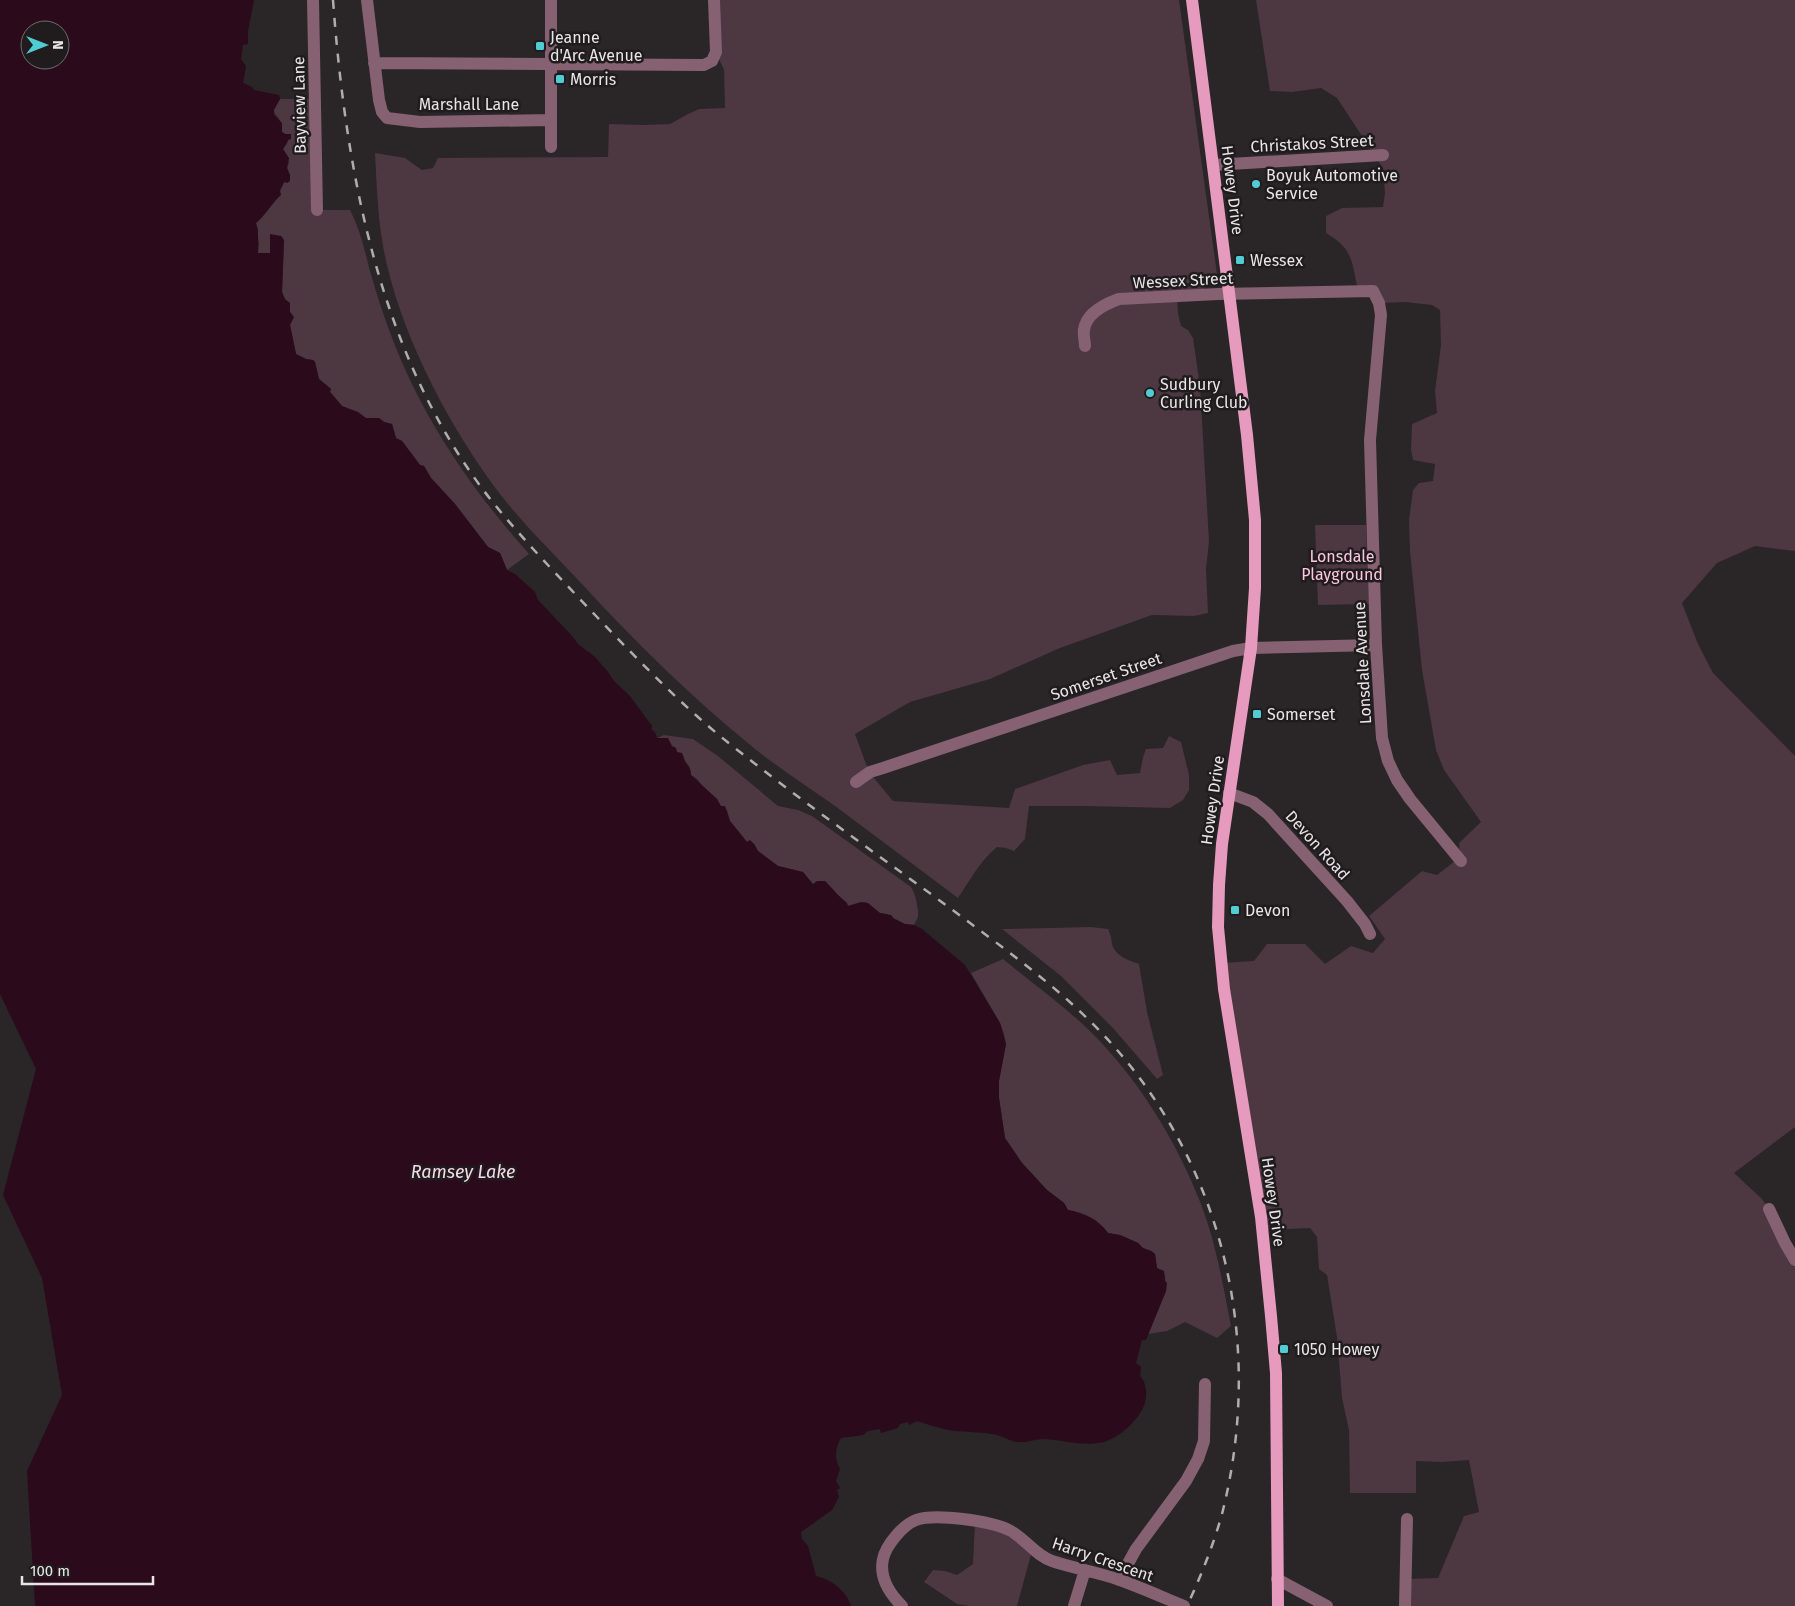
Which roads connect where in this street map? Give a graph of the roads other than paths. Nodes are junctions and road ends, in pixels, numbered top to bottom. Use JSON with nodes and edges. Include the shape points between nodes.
{"nodes":[{"id":1,"x":313,"y":0,"type":"edge"},
{"id":2,"x":367,"y":0,"type":"edge"},
{"id":3,"x":551,"y":0,"type":"edge"},
{"id":4,"x":714,"y":0,"type":"edge"},
{"id":5,"x":1192,"y":0,"type":"edge"},
{"id":6,"x":374,"y":63,"type":"junction"},
{"id":7,"x":550,"y":63,"type":"junction"},
{"id":8,"x":550,"y":120,"type":"junction"},
{"id":9,"x":551,"y":147,"type":"dead end"},
{"id":10,"x":1383,"y":155,"type":"dead end"},
{"id":11,"x":1213,"y":165,"type":"junction"},
{"id":12,"x":317,"y":210,"type":"dead end"},
{"id":13,"x":1373,"y":291,"type":"joint"},
{"id":14,"x":1230,"y":294,"type":"junction"},
{"id":15,"x":1085,"y":346,"type":"dead end"},
{"id":16,"x":1376,"y":645,"type":"junction"},
{"id":17,"x":1251,"y":648,"type":"junction"},
{"id":18,"x":856,"y":782,"type":"dead end"},
{"id":19,"x":1229,"y":793,"type":"junction"},
{"id":20,"x":1461,"y":861,"type":"dead end"},
{"id":21,"x":1370,"y":934,"type":"dead end"},
{"id":22,"x":1769,"y":1210,"type":"dead end"},
{"id":23,"x":1795,"y":1260,"type":"edge"},
{"id":24,"x":1205,"y":1384,"type":"dead end"},
{"id":25,"x":1407,"y":1519,"type":"dead end"},
{"id":26,"x":1085,"y":1570,"type":"junction"},
{"id":27,"x":1277,"y":1579,"type":"junction"},
{"id":28,"x":1119,"y":1580,"type":"junction"},
{"id":29,"x":902,"y":1606,"type":"edge"},
{"id":30,"x":1074,"y":1606,"type":"edge"},
{"id":31,"x":1184,"y":1606,"type":"edge"},
{"id":32,"x":1278,"y":1606,"type":"edge"},
{"id":33,"x":1327,"y":1606,"type":"edge"},
{"id":34,"x":1405,"y":1606,"type":"edge"}],
"edges":[{"from":1,"to":12,"type":"street","name":"Bayview Lane"},
{"from":2,"to":6,"type":"street"},
{"from":3,"to":7,"type":"street"},
{"from":4,"to":7,"type":"street","via":[[716,52],[712,61],[704,65]]},
{"from":5,"to":11,"type":"main road","name":"Howey Drive"},
{"from":6,"to":7,"type":"street"},
{"from":6,"to":8,"type":"street","name":"Marshall Lane","via":[[379,100],[387,118],[420,122]]},
{"from":7,"to":8,"type":"street"},
{"from":8,"to":9,"type":"street"},
{"from":10,"to":11,"type":"street","name":"Christakos Street"},
{"from":11,"to":14,"type":"main road","name":"Howey Drive"},
{"from":13,"to":14,"type":"street","name":"Wessex Street"},
{"from":13,"to":16,"type":"street","name":"Lonsdale Avenue","via":[[1381,315],[1370,440]]},
{"from":14,"to":15,"type":"street","name":"Wessex Street","via":[[1119,299],[1106,304],[1088,320],[1084,330]]},
{"from":14,"to":17,"type":"main road","name":"Howey Drive","via":[[1254,498],[1255,588]]},
{"from":16,"to":17,"type":"street","name":"Somerset Street"},
{"from":16,"to":20,"type":"street","name":"Lonsdale Avenue","via":[[1382,738],[1388,761],[1410,799]]},
{"from":17,"to":18,"type":"street","name":"Somerset Street","via":[[1222,654],[870,772]]},
{"from":17,"to":19,"type":"main road","name":"Howey Drive"},
{"from":19,"to":21,"type":"street","name":"Devon Road","via":[[1253,802],[1268,814],[1346,901]]},
{"from":19,"to":27,"type":"main road","name":"Howey Drive","via":[[1220,865],[1219,945],[1261,1217],[1272,1316],[1276,1373]]},
{"from":22,"to":23,"type":"street"},
{"from":24,"to":28,"type":"street","via":[[1204,1440],[1198,1459],[1136,1548]]},
{"from":25,"to":34,"type":"street"},
{"from":26,"to":28,"type":"street","name":"Harry Crescent"},
{"from":26,"to":29,"type":"street","name":"Harry Crescent","via":[[1050,1560],[1024,1539],[1000,1526],[928,1517],[907,1526],[883,1556],[883,1576],[888,1589]]},
{"from":26,"to":30,"type":"street"},
{"from":27,"to":32,"type":"main road","name":"Howey Drive"},
{"from":27,"to":33,"type":"street"},
{"from":28,"to":31,"type":"street","name":"Harry Crescent"}]}
